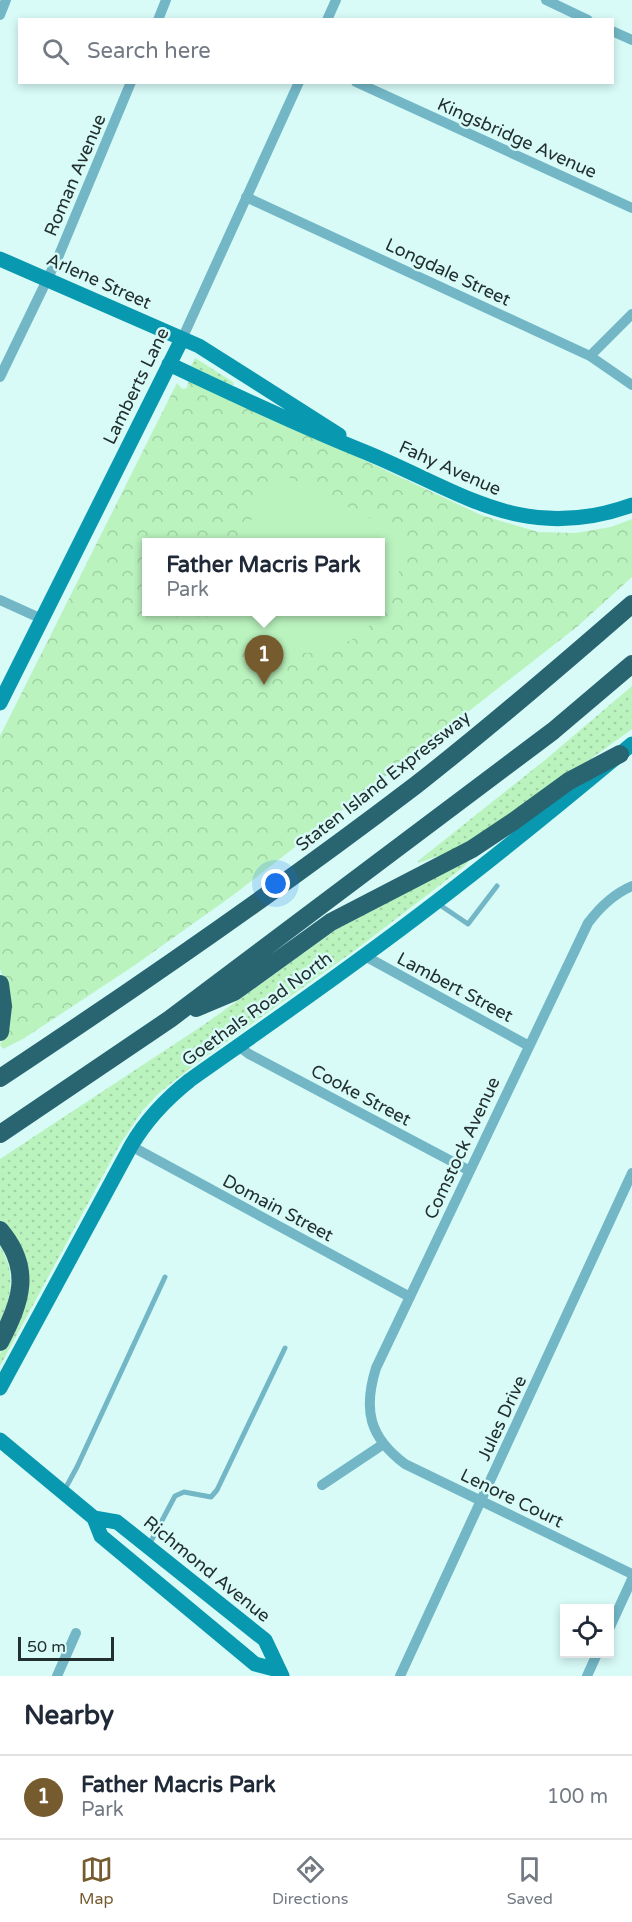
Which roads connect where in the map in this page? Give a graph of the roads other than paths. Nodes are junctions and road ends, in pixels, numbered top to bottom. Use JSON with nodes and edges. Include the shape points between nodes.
{"nodes":[{"id":1,"x":6,"y":0,"type":"edge"},
{"id":2,"x":166,"y":0,"type":"edge"},
{"id":3,"x":336,"y":0,"type":"edge"},
{"id":4,"x":546,"y":0,"type":"edge"},
{"id":5,"x":0,"y":15,"type":"edge"},
{"id":6,"x":159,"y":18,"type":"edge"},
{"id":7,"x":328,"y":18,"type":"edge"},
{"id":8,"x":584,"y":18,"type":"edge"},
{"id":9,"x":614,"y":32,"type":"edge"},
{"id":10,"x":632,"y":39,"type":"edge"},
{"id":11,"x":130,"y":84,"type":"edge"},
{"id":12,"x":298,"y":84,"type":"edge"},
{"id":13,"x":360,"y":84,"type":"edge"},
{"id":14,"x":246,"y":197,"type":"junction"},
{"id":15,"x":632,"y":208,"type":"edge"},
{"id":16,"x":0,"y":258,"type":"edge"},
{"id":17,"x":48,"y":280,"type":"junction"},
{"id":18,"x":632,"y":314,"type":"edge"},
{"id":19,"x":182,"y":339,"type":"junction"},
{"id":20,"x":590,"y":356,"type":"junction"},
{"id":21,"x":169,"y":364,"type":"junction"},
{"id":22,"x":0,"y":377,"type":"edge"},
{"id":23,"x":632,"y":385,"type":"edge"},
{"id":24,"x":361,"y":450,"type":"junction"},
{"id":25,"x":632,"y":506,"type":"edge"},
{"id":26,"x":0,"y":600,"type":"edge"},
{"id":27,"x":632,"y":604,"type":"edge"},
{"id":28,"x":42,"y":619,"type":"junction"},
{"id":29,"x":632,"y":664,"type":"edge"},
{"id":30,"x":0,"y":703,"type":"edge"},
{"id":31,"x":626,"y":749,"type":"edge"},
{"id":32,"x":497,"y":886,"type":"dead end"},
{"id":33,"x":632,"y":886,"type":"edge"},
{"id":34,"x":436,"y":902,"type":"junction"},
{"id":35,"x":365,"y":956,"type":"junction"},
{"id":36,"x":0,"y":984,"type":"edge"},
{"id":37,"x":170,"y":1019,"type":"junction"},
{"id":38,"x":0,"y":1032,"type":"edge"},
{"id":39,"x":238,"y":1046,"type":"junction"},
{"id":40,"x":529,"y":1046,"type":"junction"},
{"id":41,"x":0,"y":1078,"type":"edge"},
{"id":42,"x":0,"y":1134,"type":"edge"},
{"id":43,"x":131,"y":1146,"type":"junction"},
{"id":44,"x":470,"y":1171,"type":"junction"},
{"id":45,"x":632,"y":1173,"type":"edge"},
{"id":46,"x":0,"y":1230,"type":"edge"},
{"id":47,"x":165,"y":1277,"type":"dead end"},
{"id":48,"x":410,"y":1297,"type":"junction"},
{"id":49,"x":3,"y":1335,"type":"edge"},
{"id":50,"x":285,"y":1348,"type":"dead end"},
{"id":51,"x":0,"y":1389,"type":"edge"},
{"id":52,"x":0,"y":1440,"type":"edge"},
{"id":53,"x":382,"y":1445,"type":"junction"},
{"id":54,"x":322,"y":1485,"type":"dead end"},
{"id":55,"x":63,"y":1492,"type":"junction"},
{"id":56,"x":482,"y":1502,"type":"junction"},
{"id":57,"x":94,"y":1518,"type":"junction"},
{"id":58,"x":148,"y":1547,"type":"junction"},
{"id":59,"x":632,"y":1574,"type":"edge"},
{"id":60,"x":632,"y":1579,"type":"edge"},
{"id":61,"x":614,"y":1617,"type":"edge"},
{"id":62,"x":76,"y":1633,"type":"dead end"},
{"id":63,"x":595,"y":1658,"type":"edge"},
{"id":64,"x":276,"y":1674,"type":"edge"},
{"id":65,"x":57,"y":1676,"type":"edge"},
{"id":66,"x":400,"y":1676,"type":"edge"},
{"id":67,"x":587,"y":1676,"type":"edge"}],
"edges":[{"from":1,"to":5,"type":"street"},
{"from":2,"to":6,"type":"street"},
{"from":3,"to":7,"type":"street"},
{"from":4,"to":8,"type":"street"},
{"from":9,"to":10,"type":"street"},
{"from":11,"to":17,"type":"street","name":"Roman Avenue"},
{"from":12,"to":14,"type":"street","name":"Lamberts Lane"},
{"from":13,"to":15,"type":"street","name":"Kingsbridge Avenue"},
{"from":14,"to":19,"type":"street","name":"Lamberts Lane"},
{"from":14,"to":20,"type":"street","name":"Longdale Street"},
{"from":16,"to":17,"type":"main road","name":"Arlene Street"},
{"from":17,"to":19,"type":"main road","name":"Arlene Street"},
{"from":17,"to":22,"type":"street","name":"Roman Avenue"},
{"from":18,"to":20,"type":"street"},
{"from":19,"to":21,"type":"main road","name":"Lamberts Lane"},
{"from":19,"to":24,"type":"main road","name":"Fahy Avenue","via":[[199,346]]},
{"from":20,"to":23,"type":"street","name":"Longdale Street"},
{"from":21,"to":24,"type":"main road","name":"Fahy Avenue"},
{"from":21,"to":28,"type":"main road","name":"Lamberts Lane"},
{"from":24,"to":25,"type":"main road","name":"Fahy Avenue","via":[[469,500],[513,515],[572,520]]},
{"from":26,"to":28,"type":"street"},
{"from":27,"to":41,"type":"highway","name":"Staten Island Expressway","via":[[488,726],[343,840],[192,949]]},
{"from":28,"to":30,"type":"main road","name":"Lamberts Lane"},
{"from":29,"to":37,"type":"highway","via":[[553,731]]},
{"from":31,"to":34,"type":"main road","name":"Goethals Road North"},
{"from":31,"to":37,"type":"highway","via":[[569,781],[472,849],[331,922],[234,992]]},
{"from":32,"to":34,"type":"lane","via":[[468,924]]},
{"from":33,"to":40,"type":"street","name":"Comstock Avenue","via":[[610,898],[588,923]]},
{"from":34,"to":35,"type":"main road","name":"Goethals Road North"},
{"from":35,"to":39,"type":"main road","name":"Goethals Road North"},
{"from":35,"to":40,"type":"street","name":"Lambert Street"},
{"from":36,"to":38,"type":"highway"},
{"from":37,"to":42,"type":"highway"},
{"from":39,"to":43,"type":"main road","name":"Goethals Road North","via":[[164,1103]]},
{"from":39,"to":44,"type":"street","name":"Cooke Street"},
{"from":40,"to":44,"type":"street","name":"Comstock Avenue"},
{"from":43,"to":48,"type":"street","name":"Domain Street"},
{"from":43,"to":51,"type":"main road","name":"Goethals Road North"},
{"from":44,"to":48,"type":"street","name":"Comstock Avenue"},
{"from":45,"to":56,"type":"street","name":"Jules Drive"},
{"from":46,"to":49,"type":"highway","via":[[13,1249],[20,1273],[20,1296]]},
{"from":47,"to":55,"type":"lane"},
{"from":48,"to":53,"type":"street","name":"Comstock Avenue","via":[[371,1386],[370,1415]]},
{"from":50,"to":58,"type":"lane","via":[[217,1490],[210,1497],[184,1492],[175,1496]]},
{"from":52,"to":55,"type":"main road","name":"Richmond Avenue"},
{"from":53,"to":54,"type":"street"},
{"from":53,"to":56,"type":"street","name":"Lenore Court","via":[[405,1464]]},
{"from":55,"to":57,"type":"main road","name":"Richmond Avenue"},
{"from":56,"to":59,"type":"street","name":"Lenore Court"},
{"from":56,"to":66,"type":"street","name":"Jules Drive"},
{"from":57,"to":58,"type":"main road","name":"Richmond Avenue","via":[[117,1522]]},
{"from":57,"to":64,"type":"main road","name":"Richmond Avenue","via":[[101,1536],[255,1664]]},
{"from":58,"to":64,"type":"main road","name":"Richmond Avenue","via":[[265,1640]]},
{"from":60,"to":61,"type":"street"},
{"from":62,"to":65,"type":"street"},
{"from":63,"to":67,"type":"street"}]}
